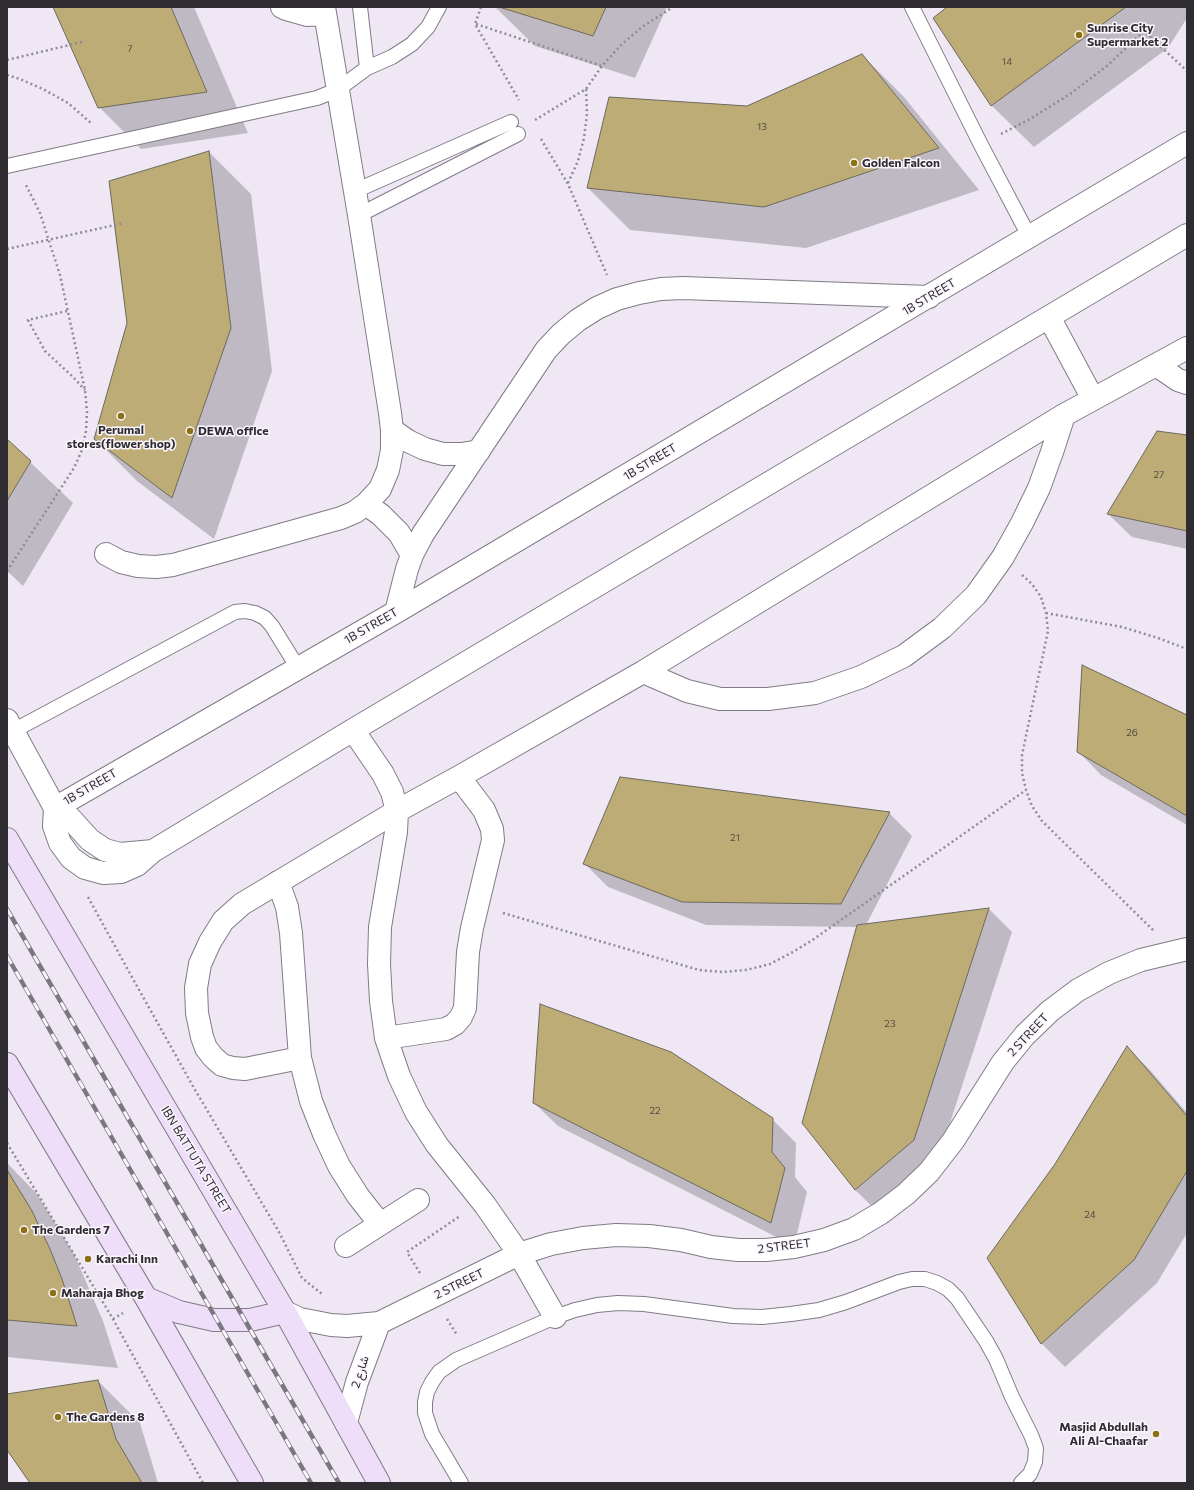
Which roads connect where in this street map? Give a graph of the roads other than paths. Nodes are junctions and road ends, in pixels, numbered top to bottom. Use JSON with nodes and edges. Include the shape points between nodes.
{"nodes":[{"id":1,"x":282,"y":7,"type":"edge"},
{"id":2,"x":360,"y":7,"type":"edge"},
{"id":3,"x":439,"y":7,"type":"edge"},
{"id":4,"x":912,"y":7,"type":"edge"},
{"id":5,"x":324,"y":11,"type":"edge"},
{"id":6,"x":367,"y":68,"type":"junction"},
{"id":7,"x":337,"y":90,"type":"junction"},
{"id":8,"x":511,"y":122,"type":"dead end"},
{"id":9,"x":518,"y":134,"type":"dead end"},
{"id":10,"x":1187,"y":143,"type":"edge"},
{"id":11,"x":9,"y":165,"type":"edge"},
{"id":12,"x":355,"y":191,"type":"junction"},
{"id":13,"x":359,"y":215,"type":"junction"},
{"id":14,"x":1187,"y":235,"type":"edge"},
{"id":15,"x":1030,"y":236,"type":"junction"},
{"id":16,"x":930,"y":297,"type":"junction"},
{"id":17,"x":1048,"y":317,"type":"junction"},
{"id":18,"x":1187,"y":348,"type":"edge"},
{"id":19,"x":1156,"y":365,"type":"junction"},
{"id":20,"x":1187,"y":383,"type":"edge"},
{"id":21,"x":1093,"y":399,"type":"junction"},
{"id":22,"x":1064,"y":415,"type":"junction"},
{"id":23,"x":392,"y":430,"type":"junction"},
{"id":24,"x":479,"y":450,"type":"junction"},
{"id":25,"x":366,"y":504,"type":"junction"},
{"id":26,"x":106,"y":554,"type":"dead end"},
{"id":27,"x":412,"y":555,"type":"junction"},
{"id":28,"x":396,"y":612,"type":"junction"},
{"id":29,"x":298,"y":668,"type":"junction"},
{"id":30,"x":643,"y":672,"type":"junction"},
{"id":31,"x":10,"y":726,"type":"edge"},
{"id":32,"x":353,"y":730,"type":"junction"},
{"id":33,"x":459,"y":777,"type":"junction"},
{"id":34,"x":54,"y":808,"type":"junction"},
{"id":35,"x":397,"y":811,"type":"junction"},
{"id":36,"x":7,"y":839,"type":"edge"},
{"id":37,"x":278,"y":882,"type":"junction"},
{"id":38,"x":1181,"y":950,"type":"edge"},
{"id":39,"x":386,"y":1038,"type":"junction"},
{"id":40,"x":300,"y":1058,"type":"junction"},
{"id":41,"x":7,"y":1064,"type":"edge"},
{"id":42,"x":418,"y":1200,"type":"dead end"},
{"id":43,"x":380,"y":1224,"type":"junction"},
{"id":44,"x":346,"y":1246,"type":"dead end"},
{"id":45,"x":519,"y":1254,"type":"junction"},
{"id":46,"x":146,"y":1298,"type":"junction"},
{"id":47,"x":285,"y":1312,"type":"junction"},
{"id":48,"x":554,"y":1317,"type":"junction"},
{"id":49,"x":378,"y":1323,"type":"junction"},
{"id":50,"x":346,"y":1423,"type":"junction"},
{"id":51,"x":252,"y":1483,"type":"edge"},
{"id":52,"x":379,"y":1483,"type":"edge"},
{"id":53,"x":461,"y":1483,"type":"edge"},
{"id":54,"x":1021,"y":1483,"type":"edge"}],
"edges":[{"from":1,"to":5,"type":"street","via":[[307,15]]},
{"from":2,"to":6,"type":"lane"},
{"from":3,"to":6,"type":"lane","via":[[428,27],[412,44],[392,57]]},
{"from":4,"to":15,"type":"lane"},
{"from":5,"to":7,"type":"street"},
{"from":6,"to":7,"type":"lane"},
{"from":7,"to":11,"type":"lane","via":[[317,98]]},
{"from":7,"to":12,"type":"street"},
{"from":8,"to":12,"type":"lane"},
{"from":9,"to":13,"type":"lane"},
{"from":10,"to":15,"type":"street","name":"1B STREET"},
{"from":12,"to":13,"type":"street"},
{"from":13,"to":23,"type":"street"},
{"from":14,"to":17,"type":"street","name":"1B STREET"},
{"from":15,"to":16,"type":"street","name":"1B STREET"},
{"from":16,"to":24,"type":"street","via":[[683,288],[661,289],[617,299],[578,320],[546,350]]},
{"from":16,"to":28,"type":"street","name":"1B STREET"},
{"from":17,"to":21,"type":"street"},
{"from":17,"to":32,"type":"street","name":"1B STREET"},
{"from":18,"to":19,"type":"street"},
{"from":19,"to":20,"type":"street"},
{"from":19,"to":21,"type":"street"},
{"from":21,"to":22,"type":"street"},
{"from":22,"to":30,"type":"street"},
{"from":22,"to":30,"type":"street","via":[[1039,488],[1003,557],[976,595],[942,628],[904,656],[861,677],[815,693],[768,699],[720,699],[687,691]]},
{"from":23,"to":24,"type":"street","via":[[425,449],[443,454],[462,454]]},
{"from":23,"to":25,"type":"street","via":[[388,470],[380,488]]},
{"from":24,"to":27,"type":"street","via":[[423,534]]},
{"from":25,"to":26,"type":"street","via":[[341,518],[173,565],[138,566],[121,562]]},
{"from":25,"to":27,"type":"street","via":[[400,533]]},
{"from":27,"to":28,"type":"street"},
{"from":28,"to":29,"type":"street","name":"1B STREET"},
{"from":29,"to":31,"type":"lane","via":[[272,626],[264,618],[255,613],[235,612]]},
{"from":29,"to":34,"type":"street","name":"1B STREET"},
{"from":30,"to":33,"type":"street"},
{"from":31,"to":34,"type":"street"},
{"from":32,"to":34,"type":"street","name":"1B STREET","via":[[153,851],[137,865],[121,872],[103,873],[85,868],[71,858],[60,843],[54,826]]},
{"from":32,"to":35,"type":"street","via":[[383,774],[392,792]]},
{"from":33,"to":35,"type":"street"},
{"from":33,"to":39,"type":"street","via":[[484,810],[492,829],[492,846],[468,952],[464,1008],[461,1017],[446,1029]]},
{"from":35,"to":37,"type":"street"},
{"from":35,"to":39,"type":"street","via":[[396,832],[380,927],[381,1001]]},
{"from":36,"to":47,"type":"main road","name":"IBN BATTUTA STREET"},
{"from":37,"to":40,"type":"street","via":[[291,933]]},
{"from":37,"to":40,"type":"street","via":[[242,904],[224,921],[210,942],[200,964],[196,988],[197,1013],[206,1048],[222,1065],[245,1069]]},
{"from":38,"to":45,"type":"street","name":"2 STREET","via":[[1141,960],[1109,973],[1078,990],[1050,1011],[1025,1035],[1003,1062],[953,1141],[929,1172],[881,1213],[854,1228],[824,1240],[766,1250],[738,1250],[682,1240],[616,1235],[550,1244]]},
{"from":39,"to":45,"type":"street","via":[[399,1076],[416,1112],[437,1145],[485,1205]]},
{"from":40,"to":43,"type":"street","via":[[311,1101],[339,1166]]},
{"from":41,"to":46,"type":"main road"},
{"from":42,"to":43,"type":"street"},
{"from":43,"to":44,"type":"street"},
{"from":45,"to":48,"type":"street"},
{"from":45,"to":49,"type":"street","name":"2 STREET"},
{"from":46,"to":47,"type":"main road","via":[[179,1312],[214,1320],[250,1320]]},
{"from":46,"to":51,"type":"main road"},
{"from":47,"to":49,"type":"street","name":"2 STREET","via":[[331,1325]]},
{"from":47,"to":50,"type":"main road","name":"IBN BATTUTA STREET"},
{"from":48,"to":53,"type":"lane","via":[[456,1360],[439,1372],[432,1382],[425,1402],[428,1424]]},
{"from":48,"to":54,"type":"lane","via":[[597,1305],[618,1303],[762,1317],[819,1310],[912,1279],[925,1279],[937,1283],[957,1298],[986,1341],[1031,1435],[1036,1448],[1035,1462],[1030,1474]]},
{"from":49,"to":50,"type":"street","name":"شارع 2","via":[[357,1382]]},
{"from":50,"to":52,"type":"main road","name":"IBN BATTUTA STREET"}]}
